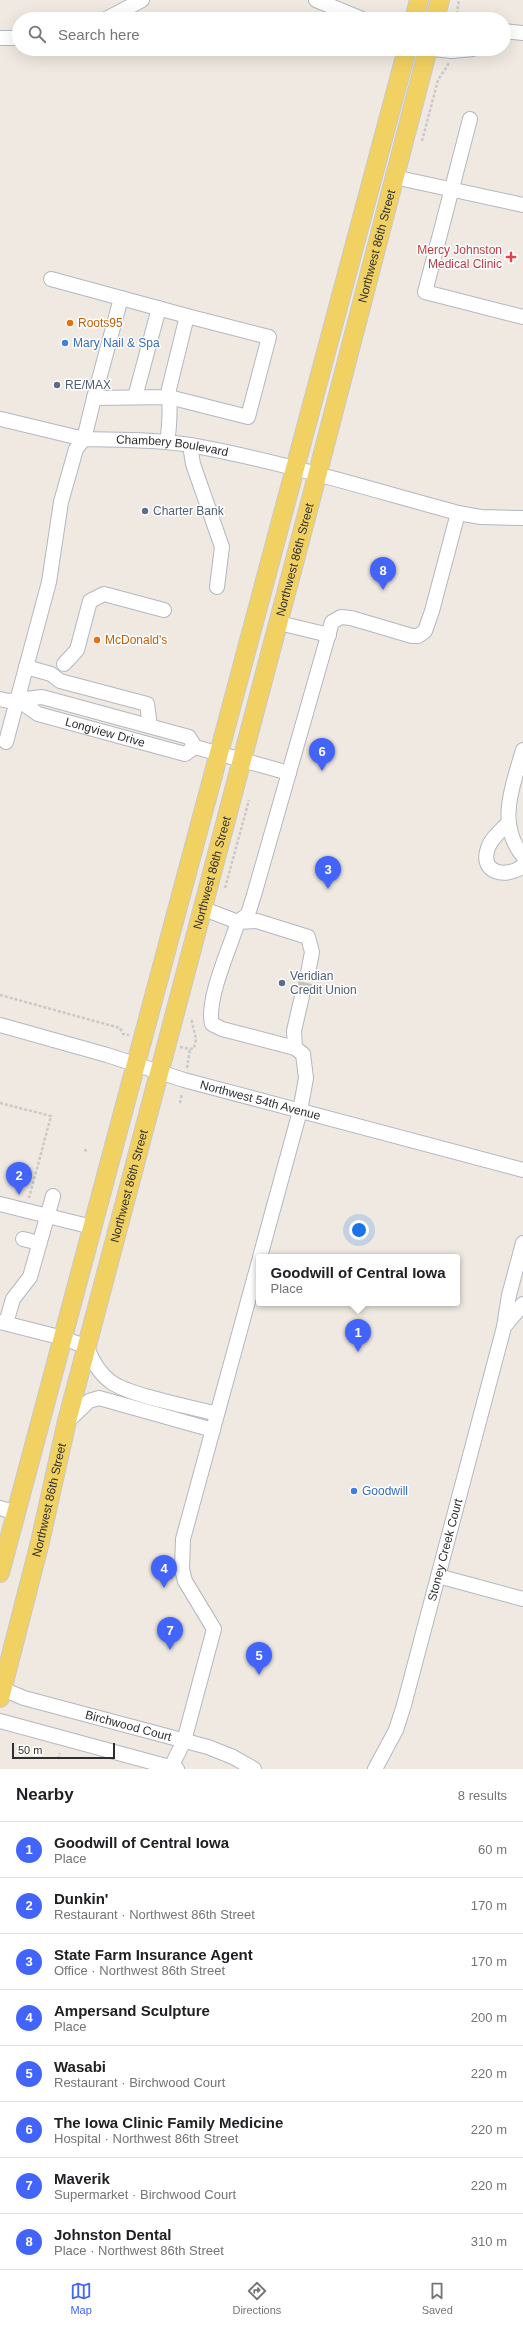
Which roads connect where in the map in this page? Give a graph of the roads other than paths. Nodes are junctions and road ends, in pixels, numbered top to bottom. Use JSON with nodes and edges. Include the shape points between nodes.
{"nodes":[{"id":1,"x":142,"y":0,"type":"edge"},
{"id":2,"x":316,"y":0,"type":"edge"},
{"id":3,"x":419,"y":0,"type":"edge"},
{"id":4,"x":440,"y":0,"type":"edge"},
{"id":5,"x":119,"y":12,"type":"edge"},
{"id":6,"x":345,"y":12,"type":"edge"},
{"id":7,"x":416,"y":12,"type":"edge"},
{"id":8,"x":437,"y":12,"type":"edge"},
{"id":9,"x":0,"y":38,"type":"edge"},
{"id":10,"x":12,"y":38,"type":"edge"},
{"id":11,"x":405,"y":56,"type":"edge"},
{"id":12,"x":426,"y":56,"type":"edge"},
{"id":13,"x":470,"y":119,"type":"dead end"},
{"id":14,"x":394,"y":177,"type":"junction"},
{"id":15,"x":451,"y":189,"type":"junction"},
{"id":16,"x":523,"y":205,"type":"edge"},
{"id":17,"x":51,"y":279,"type":"dead end"},
{"id":18,"x":122,"y":298,"type":"junction"},
{"id":19,"x":159,"y":308,"type":"junction"},
{"id":20,"x":187,"y":316,"type":"junction"},
{"id":21,"x":523,"y":317,"type":"edge"},
{"id":22,"x":135,"y":397,"type":"junction"},
{"id":23,"x":169,"y":397,"type":"junction"},
{"id":24,"x":94,"y":398,"type":"junction"},
{"id":25,"x":0,"y":419,"type":"edge"},
{"id":26,"x":84,"y":439,"type":"junction"},
{"id":27,"x":167,"y":442,"type":"junction"},
{"id":28,"x":190,"y":445,"type":"junction"},
{"id":29,"x":294,"y":469,"type":"junction"},
{"id":30,"x":318,"y":475,"type":"junction"},
{"id":31,"x":458,"y":512,"type":"junction"},
{"id":32,"x":523,"y":518,"type":"edge"},
{"id":33,"x":217,"y":587,"type":"dead end"},
{"id":34,"x":164,"y":610,"type":"dead end"},
{"id":35,"x":279,"y":623,"type":"junction"},
{"id":36,"x":329,"y":635,"type":"junction"},
{"id":37,"x":64,"y":664,"type":"dead end"},
{"id":38,"x":26,"y":667,"type":"junction"},
{"id":39,"x":0,"y":699,"type":"edge"},
{"id":40,"x":18,"y":700,"type":"junction"},
{"id":41,"x":150,"y":726,"type":"junction"},
{"id":42,"x":6,"y":742,"type":"dead end"},
{"id":43,"x":195,"y":747,"type":"junction"},
{"id":44,"x":523,"y":750,"type":"edge"},
{"id":45,"x":218,"y":754,"type":"junction"},
{"id":46,"x":242,"y":762,"type":"junction"},
{"id":47,"x":289,"y":773,"type":"junction"},
{"id":48,"x":508,"y":823,"type":"junction"},
{"id":49,"x":523,"y":856,"type":"edge"},
{"id":50,"x":523,"y":866,"type":"edge"},
{"id":51,"x":204,"y":909,"type":"junction"},
{"id":52,"x":238,"y":922,"type":"junction"},
{"id":53,"x":308,"y":973,"type":"tunnel mouth"},
{"id":54,"x":302,"y":996,"type":"tunnel mouth"},
{"id":55,"x":0,"y":1025,"type":"edge"},
{"id":56,"x":294,"y":1048,"type":"junction"},
{"id":57,"x":136,"y":1064,"type":"junction"},
{"id":58,"x":161,"y":1072,"type":"junction"},
{"id":59,"x":300,"y":1111,"type":"junction"},
{"id":60,"x":523,"y":1170,"type":"edge"},
{"id":61,"x":53,"y":1196,"type":"dead end"},
{"id":62,"x":0,"y":1204,"type":"edge"},
{"id":63,"x":47,"y":1215,"type":"junction"},
{"id":64,"x":92,"y":1227,"type":"junction"},
{"id":65,"x":23,"y":1239,"type":"dead end"},
{"id":66,"x":39,"y":1243,"type":"junction"},
{"id":67,"x":523,"y":1243,"type":"edge"},
{"id":68,"x":261,"y":1254,"type":"edge"},
{"id":69,"x":256,"y":1272,"type":"edge"},
{"id":70,"x":523,"y":1304,"type":"edge"},
{"id":71,"x":3,"y":1322,"type":"edge"},
{"id":72,"x":504,"y":1327,"type":"junction"},
{"id":73,"x":63,"y":1338,"type":"junction"},
{"id":74,"x":87,"y":1347,"type":"junction"},
{"id":75,"x":217,"y":1414,"type":"junction"},
{"id":76,"x":67,"y":1421,"type":"junction"},
{"id":77,"x":213,"y":1430,"type":"junction"},
{"id":78,"x":8,"y":1511,"type":"edge"},
{"id":79,"x":0,"y":1573,"type":"edge"},
{"id":80,"x":438,"y":1576,"type":"junction"},
{"id":81,"x":523,"y":1599,"type":"edge"},
{"id":82,"x":1,"y":1692,"type":"edge"},
{"id":83,"x":0,"y":1721,"type":"edge"},
{"id":84,"x":184,"y":1741,"type":"junction"},
{"id":85,"x":172,"y":1768,"type":"edge"},
{"id":86,"x":254,"y":1769,"type":"edge"},
{"id":87,"x":374,"y":1769,"type":"edge"}],
"edges":[{"from":1,"to":5,"type":"street"},
{"from":2,"to":6,"type":"street"},
{"from":3,"to":7,"type":"main road"},
{"from":4,"to":8,"type":"main road"},
{"from":9,"to":10,"type":"street"},
{"from":11,"to":29,"type":"main road","name":"Northwest 86th Street"},
{"from":12,"to":14,"type":"main road","name":"Northwest 86th Street"},
{"from":13,"to":15,"type":"street"},
{"from":14,"to":15,"type":"street"},
{"from":14,"to":30,"type":"main road","name":"Northwest 86th Street"},
{"from":15,"to":16,"type":"street"},
{"from":15,"to":21,"type":"street","via":[[426,292]]},
{"from":17,"to":18,"type":"street"},
{"from":18,"to":19,"type":"street"},
{"from":18,"to":24,"type":"street"},
{"from":19,"to":20,"type":"street"},
{"from":19,"to":22,"type":"street"},
{"from":20,"to":23,"type":"street"},
{"from":20,"to":23,"type":"street","via":[[269,337],[248,417]]},
{"from":22,"to":23,"type":"street"},
{"from":22,"to":24,"type":"street"},
{"from":23,"to":27,"type":"street"},
{"from":24,"to":26,"type":"street"},
{"from":25,"to":26,"type":"street","name":"Chambery Boulevard"},
{"from":26,"to":27,"type":"street","name":"Chambery Boulevard"},
{"from":26,"to":38,"type":"street","via":[[76,448],[61,502],[49,582]]},
{"from":27,"to":28,"type":"street","name":"Chambery Boulevard"},
{"from":28,"to":29,"type":"street","name":"Chambery Boulevard"},
{"from":28,"to":33,"type":"street","via":[[192,464],[222,547]]},
{"from":29,"to":30,"type":"street","name":"Chambery Boulevard"},
{"from":29,"to":45,"type":"main road","name":"Northwest 86th Street"},
{"from":30,"to":31,"type":"street","name":"Chambery Boulevard"},
{"from":30,"to":35,"type":"main road","name":"Northwest 86th Street"},
{"from":31,"to":32,"type":"street","name":"Chambery Boulevard","via":[[481,517]]},
{"from":31,"to":36,"type":"street","via":[[425,631],[418,636],[412,636],[341,617],[332,622]]},
{"from":34,"to":37,"type":"street","via":[[104,594],[94,597],[90,601],[77,650]]},
{"from":35,"to":36,"type":"street"},
{"from":35,"to":46,"type":"main road","name":"Northwest 86th Street"},
{"from":36,"to":47,"type":"street"},
{"from":38,"to":40,"type":"street"},
{"from":38,"to":41,"type":"street","via":[[51,674],[60,681],[147,704]]},
{"from":39,"to":40,"type":"street","name":"Longview Drive"},
{"from":40,"to":41,"type":"street","name":"Longview Drive","via":[[42,697]]},
{"from":40,"to":42,"type":"street"},
{"from":40,"to":43,"type":"street","name":"Longview Drive","via":[[38,714],[185,754]]},
{"from":41,"to":43,"type":"street","name":"Longview Drive","via":[[189,737]]},
{"from":43,"to":45,"type":"street","name":"Longview Drive"},
{"from":44,"to":48,"type":"street","via":[[509,800]]},
{"from":45,"to":46,"type":"street","name":"Longview Drive"},
{"from":45,"to":57,"type":"main road","name":"Northwest 86th Street"},
{"from":46,"to":47,"type":"street","name":"Longview Drive"},
{"from":46,"to":51,"type":"main road","name":"Northwest 86th Street"},
{"from":47,"to":52,"type":"street","via":[[248,914]]},
{"from":48,"to":49,"type":"street","via":[[512,838]]},
{"from":48,"to":50,"type":"street","via":[[490,842],[486,854],[487,863],[500,873],[515,872]]},
{"from":51,"to":52,"type":"street"},
{"from":51,"to":58,"type":"main road","name":"Northwest 86th Street"},
{"from":52,"to":53,"type":"street","via":[[257,921],[308,937],[312,952]]},
{"from":52,"to":56,"type":"street","via":[[213,998],[210,1014],[212,1024]]},
{"from":54,"to":56,"type":"street","via":[[294,1031]]},
{"from":55,"to":57,"type":"street","name":"Northwest 54th Avenue"},
{"from":56,"to":59,"type":"street","via":[[303,1054],[305,1064],[306,1078]]},
{"from":57,"to":58,"type":"street","name":"Northwest 54th Avenue"},
{"from":57,"to":64,"type":"main road","name":"Northwest 86th Street"},
{"from":58,"to":59,"type":"street","name":"Northwest 54th Avenue"},
{"from":58,"to":74,"type":"main road","name":"Northwest 86th Street"},
{"from":59,"to":60,"type":"street","name":"Northwest 54th Avenue"},
{"from":59,"to":68,"type":"street"},
{"from":61,"to":63,"type":"street"},
{"from":62,"to":63,"type":"street"},
{"from":63,"to":64,"type":"street"},
{"from":63,"to":66,"type":"street"},
{"from":64,"to":73,"type":"main road","name":"Northwest 86th Street"},
{"from":65,"to":66,"type":"street"},
{"from":66,"to":71,"type":"street","via":[[30,1276],[13,1299]]},
{"from":67,"to":72,"type":"street","name":"Stoney Creek Court","via":[[509,1295]]},
{"from":69,"to":75,"type":"street"},
{"from":70,"to":72,"type":"street","name":"Stoney Creek Court"},
{"from":71,"to":73,"type":"street"},
{"from":72,"to":80,"type":"street","name":"Stoney Creek Court"},
{"from":73,"to":74,"type":"street"},
{"from":73,"to":78,"type":"main road","name":"Northwest 86th Street"},
{"from":74,"to":75,"type":"street","via":[[104,1375],[125,1389]]},
{"from":74,"to":76,"type":"main road","name":"Northwest 86th Street"},
{"from":75,"to":77,"type":"street"},
{"from":76,"to":77,"type":"street","via":[[89,1400],[99,1398]]},
{"from":76,"to":82,"type":"main road","name":"Northwest 86th Street","via":[[40,1542]]},
{"from":77,"to":84,"type":"street","via":[[183,1539],[181,1558],[186,1581],[214,1629]]},
{"from":78,"to":79,"type":"main road","name":"Northwest 86th Street"},
{"from":80,"to":81,"type":"street"},
{"from":80,"to":87,"type":"street","name":"Stoney Creek Court","via":[[396,1730]]},
{"from":82,"to":84,"type":"street","name":"Birchwood Court"},
{"from":83,"to":85,"type":"street"},
{"from":84,"to":85,"type":"street"},
{"from":84,"to":86,"type":"street","name":"Birchwood Court","via":[[221,1751]]}]}
